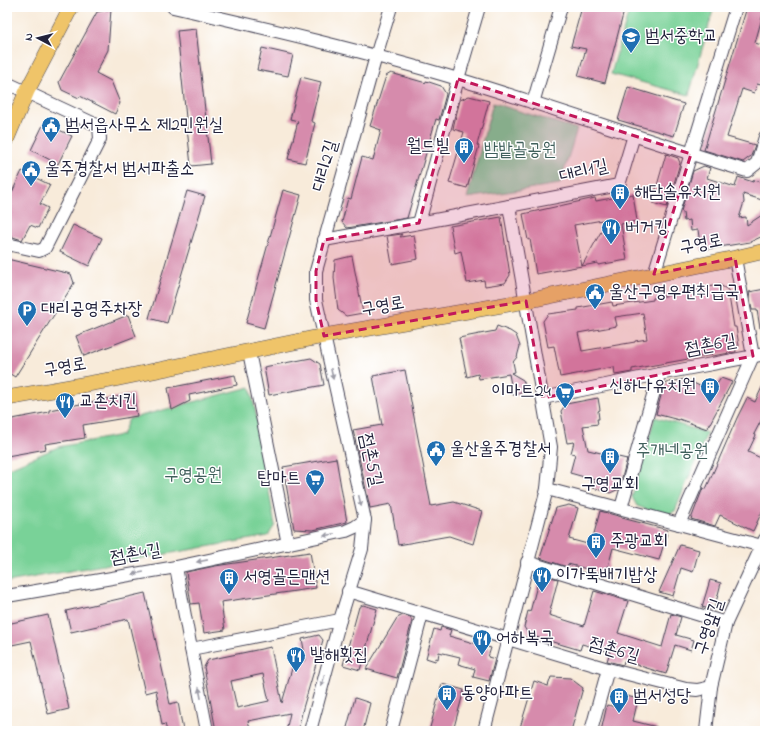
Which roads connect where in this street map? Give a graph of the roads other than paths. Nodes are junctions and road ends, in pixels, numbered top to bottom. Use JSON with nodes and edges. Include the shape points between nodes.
{"nodes":[{"id":1,"x":71,"y":7,"type":"edge"},
{"id":2,"x":173,"y":7,"type":"edge"},
{"id":3,"x":391,"y":7,"type":"edge"},
{"id":4,"x":478,"y":7,"type":"edge"},
{"id":5,"x":562,"y":7,"type":"edge"},
{"id":6,"x":736,"y":7,"type":"edge"},
{"id":7,"x":376,"y":56,"type":"junction"},
{"id":8,"x":458,"y":79,"type":"junction"},
{"id":9,"x":7,"y":83,"type":"edge"},
{"id":10,"x":26,"y":91,"type":"junction"},
{"id":11,"x":533,"y":103,"type":"junction"},
{"id":12,"x":634,"y":135,"type":"junction"},
{"id":13,"x":765,"y":137,"type":"edge"},
{"id":14,"x":7,"y":138,"type":"edge"},
{"id":15,"x":691,"y":154,"type":"junction"},
{"id":16,"x":509,"y":206,"type":"junction"},
{"id":17,"x":419,"y":223,"type":"junction"},
{"id":18,"x":324,"y":240,"type":"junction"},
{"id":19,"x":7,"y":244,"type":"edge"},
{"id":20,"x":765,"y":251,"type":"edge"},
{"id":21,"x":735,"y":258,"type":"junction"},
{"id":22,"x":654,"y":274,"type":"junction"},
{"id":23,"x":526,"y":301,"type":"junction"},
{"id":24,"x":324,"y":336,"type":"junction"},
{"id":25,"x":249,"y":352,"type":"junction"},
{"id":26,"x":765,"y":354,"type":"edge"},
{"id":27,"x":753,"y":356,"type":"junction"},
{"id":28,"x":659,"y":374,"type":"junction"},
{"id":29,"x":7,"y":398,"type":"edge"},
{"id":30,"x":543,"y":398,"type":"junction"},
{"id":31,"x":546,"y":489,"type":"junction"},
{"id":32,"x":621,"y":508,"type":"junction"},
{"id":33,"x":364,"y":520,"type":"junction"},
{"id":34,"x":679,"y":524,"type":"junction"},
{"id":35,"x":764,"y":542,"type":"edge"},
{"id":36,"x":288,"y":544,"type":"junction"},
{"id":37,"x":527,"y":562,"type":"junction"},
{"id":38,"x":176,"y":566,"type":"junction"},
{"id":39,"x":348,"y":591,"type":"junction"},
{"id":40,"x":7,"y":596,"type":"edge"},
{"id":41,"x":422,"y":614,"type":"junction"},
{"id":42,"x":340,"y":620,"type":"junction"},
{"id":43,"x":726,"y":623,"type":"junction"},
{"id":44,"x":508,"y":639,"type":"junction"},
{"id":45,"x":191,"y":649,"type":"junction"},
{"id":46,"x":608,"y":669,"type":"junction"},
{"id":47,"x":710,"y":686,"type":"junction"},
{"id":48,"x":207,"y":731,"type":"edge"},
{"id":49,"x":310,"y":731,"type":"edge"},
{"id":50,"x":391,"y":731,"type":"edge"},
{"id":51,"x":484,"y":731,"type":"edge"},
{"id":52,"x":591,"y":731,"type":"edge"},
{"id":53,"x":706,"y":731,"type":"edge"}],
"edges":[{"from":1,"to":10,"type":"main road"},
{"from":2,"to":7,"type":"street"},
{"from":3,"to":7,"type":"street","name":"대리2길"},
{"from":4,"to":8,"type":"street"},
{"from":5,"to":11,"type":"street"},
{"from":6,"to":15,"type":"street"},
{"from":7,"to":8,"type":"street"},
{"from":7,"to":18,"type":"street","name":"대리2길"},
{"from":8,"to":11,"type":"street"},
{"from":8,"to":17,"type":"street"},
{"from":9,"to":10,"type":"street"},
{"from":10,"to":14,"type":"main road"},
{"from":10,"to":19,"type":"street","via":[[99,126],[100,139],[45,248],[39,251]]},
{"from":11,"to":12,"type":"street"},
{"from":12,"to":15,"type":"street"},
{"from":12,"to":16,"type":"street","name":"대리1길","via":[[619,185]]},
{"from":13,"to":15,"type":"street","via":[[757,164],[747,171]]},
{"from":15,"to":22,"type":"street"},
{"from":16,"to":17,"type":"street","name":"대리1길"},
{"from":16,"to":23,"type":"street"},
{"from":17,"to":18,"type":"street","name":"대리1길"},
{"from":18,"to":24,"type":"street","name":"대리2길","via":[[316,271],[316,300]]},
{"from":20,"to":21,"type":"main road","name":"구영로"},
{"from":21,"to":22,"type":"main road","name":"구영로"},
{"from":21,"to":27,"type":"street"},
{"from":22,"to":23,"type":"main road","name":"구영로"},
{"from":23,"to":24,"type":"main road","name":"구영로"},
{"from":23,"to":30,"type":"street"},
{"from":24,"to":25,"type":"main road","name":"구영로"},
{"from":24,"to":33,"type":"street","name":"점촌5길","one_way":true},
{"from":25,"to":29,"type":"main road","name":"구영로"},
{"from":25,"to":36,"type":"street"},
{"from":26,"to":27,"type":"street"},
{"from":27,"to":28,"type":"street","name":"점촌6길"},
{"from":27,"to":34,"type":"street","name":"점촌6길"},
{"from":28,"to":30,"type":"street","name":"점촌6길"},
{"from":28,"to":32,"type":"street"},
{"from":30,"to":31,"type":"street","via":[[551,447]]},
{"from":31,"to":32,"type":"street"},
{"from":31,"to":37,"type":"street"},
{"from":32,"to":34,"type":"street"},
{"from":33,"to":36,"type":"street","one_way":true,"via":[[346,531]]},
{"from":33,"to":39,"type":"street","name":"점촌5길","via":[[362,549]]},
{"from":34,"to":35,"type":"street"},
{"from":35,"to":43,"type":"street","name":"구영앞길"},
{"from":36,"to":38,"type":"street","one_way":true},
{"from":37,"to":43,"type":"street"},
{"from":37,"to":44,"type":"street"},
{"from":38,"to":40,"type":"street","name":"점촌4길","one_way":true},
{"from":38,"to":45,"type":"street","name":"점촌4길"},
{"from":39,"to":41,"type":"street"},
{"from":39,"to":42,"type":"street","name":"점촌5길"},
{"from":41,"to":44,"type":"street","name":"점촌6길"},
{"from":41,"to":50,"type":"street"},
{"from":42,"to":45,"type":"street"},
{"from":42,"to":49,"type":"street","name":"점촌5길","one_way":true},
{"from":43,"to":47,"type":"street","name":"구영앞길"},
{"from":44,"to":46,"type":"street","name":"점촌6길"},
{"from":44,"to":51,"type":"street"},
{"from":48,"to":45,"type":"street","name":"점촌4길","one_way":true},
{"from":46,"to":47,"type":"street","name":"점촌6길","via":[[686,689],[697,690]]},
{"from":46,"to":52,"type":"street"},
{"from":47,"to":53,"type":"street","name":"구영앞길"}]}
